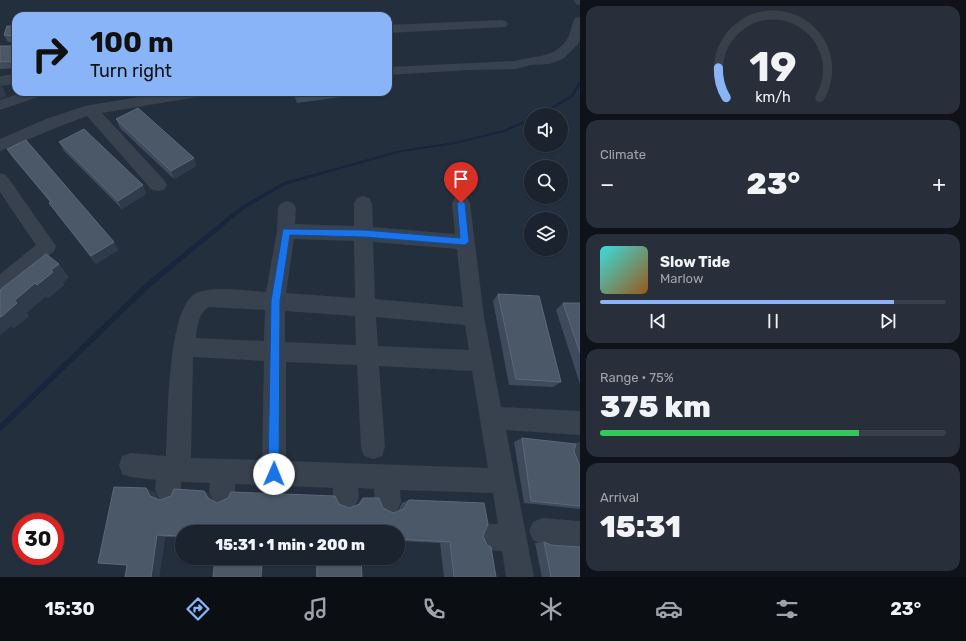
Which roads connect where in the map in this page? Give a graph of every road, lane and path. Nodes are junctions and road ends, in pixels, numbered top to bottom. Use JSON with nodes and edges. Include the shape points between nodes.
{"nodes":[{"id":1,"x":580,"y":21,"type":"edge"},
{"id":2,"x":501,"y":24,"type":"dead end"},
{"id":3,"x":392,"y":29,"type":"edge"},
{"id":4,"x":392,"y":61,"type":"edge"},
{"id":5,"x":530,"y":62,"type":"junction"},
{"id":6,"x":392,"y":71,"type":"edge"},
{"id":7,"x":12,"y":80,"type":"edge"},
{"id":8,"x":0,"y":81,"type":"edge"},
{"id":9,"x":28,"y":96,"type":"edge"},
{"id":10,"x":107,"y":96,"type":"edge"},
{"id":11,"x":173,"y":96,"type":"edge"},
{"id":12,"x":0,"y":106,"type":"edge"},
{"id":13,"x":90,"y":110,"type":"junction"},
{"id":14,"x":0,"y":132,"type":"edge"},
{"id":15,"x":0,"y":145,"type":"edge"},
{"id":16,"x":0,"y":179,"type":"edge"},
{"id":17,"x":158,"y":185,"type":"dead end"},
{"id":18,"x":363,"y":203,"type":"dead end"},
{"id":19,"x":461,"y":203,"type":"dead end"},
{"id":20,"x":287,"y":208,"type":"dead end"},
{"id":21,"x":286,"y":231,"type":"junction"},
{"id":22,"x":364,"y":234,"type":"junction"},
{"id":23,"x":465,"y":242,"type":"junction"},
{"id":24,"x":0,"y":286,"type":"edge"},
{"id":25,"x":276,"y":301,"type":"junction"},
{"id":26,"x":364,"y":306,"type":"junction"},
{"id":27,"x":474,"y":317,"type":"junction"},
{"id":28,"x":183,"y":346,"type":"junction"},
{"id":29,"x":275,"y":350,"type":"junction"},
{"id":30,"x":367,"y":356,"type":"junction"},
{"id":31,"x":482,"y":361,"type":"junction"},
{"id":32,"x":492,"y":418,"type":"junction"},
{"id":33,"x":580,"y":423,"type":"edge"},
{"id":34,"x":372,"y":448,"type":"dead end"},
{"id":35,"x":131,"y":465,"type":"dead end"},
{"id":36,"x":274,"y":474,"type":"junction"},
{"id":37,"x":172,"y":476,"type":"junction"},
{"id":38,"x":386,"y":477,"type":"junction"},
{"id":39,"x":504,"y":481,"type":"junction"},
{"id":40,"x":388,"y":502,"type":"dead end"},
{"id":41,"x":542,"y":531,"type":"dead end"},
{"id":42,"x":580,"y":534,"type":"edge"},
{"id":43,"x":486,"y":537,"type":"edge"},
{"id":44,"x":513,"y":538,"type":"junction"},
{"id":45,"x":520,"y":577,"type":"edge"}],
"edges":[{"from":1,"to":5,"type":"street","via":[[578,32],[571,44],[558,56]]},
{"from":2,"to":3,"type":"street"},
{"from":4,"to":5,"type":"street","via":[[512,57]]},
{"from":5,"to":6,"type":"street","via":[[516,65]]},
{"from":7,"to":8,"type":"street"},
{"from":9,"to":12,"type":"street"},
{"from":10,"to":14,"type":"street","via":[[71,105]]},
{"from":11,"to":13,"type":"street"},
{"from":13,"to":15,"type":"street","via":[[52,122]]},
{"from":13,"to":17,"type":"street"},
{"from":16,"to":24,"type":"street","via":[[47,246]]},
{"from":18,"to":22,"type":"street"},
{"from":19,"to":23,"type":"street"},
{"from":20,"to":21,"type":"street"},
{"from":21,"to":22,"type":"street"},
{"from":21,"to":25,"type":"street"},
{"from":22,"to":23,"type":"street"},
{"from":22,"to":26,"type":"street"},
{"from":23,"to":27,"type":"street"},
{"from":25,"to":26,"type":"street"},
{"from":25,"to":28,"type":"street","via":[[208,298],[199,302],[188,322]]},
{"from":25,"to":29,"type":"street"},
{"from":26,"to":27,"type":"street"},
{"from":26,"to":30,"type":"street"},
{"from":27,"to":31,"type":"street"},
{"from":28,"to":29,"type":"street"},
{"from":28,"to":37,"type":"street"},
{"from":29,"to":30,"type":"street"},
{"from":29,"to":36,"type":"street"},
{"from":30,"to":31,"type":"street"},
{"from":30,"to":34,"type":"street"},
{"from":31,"to":32,"type":"street"},
{"from":32,"to":33,"type":"street"},
{"from":32,"to":39,"type":"street"},
{"from":35,"to":37,"type":"street"},
{"from":36,"to":37,"type":"street","via":[[223,482]]},
{"from":36,"to":38,"type":"street","via":[[345,486]]},
{"from":38,"to":39,"type":"street"},
{"from":38,"to":40,"type":"street"},
{"from":39,"to":44,"type":"street"},
{"from":41,"to":42,"type":"street"},
{"from":43,"to":44,"type":"street"},
{"from":44,"to":45,"type":"street"}]}
